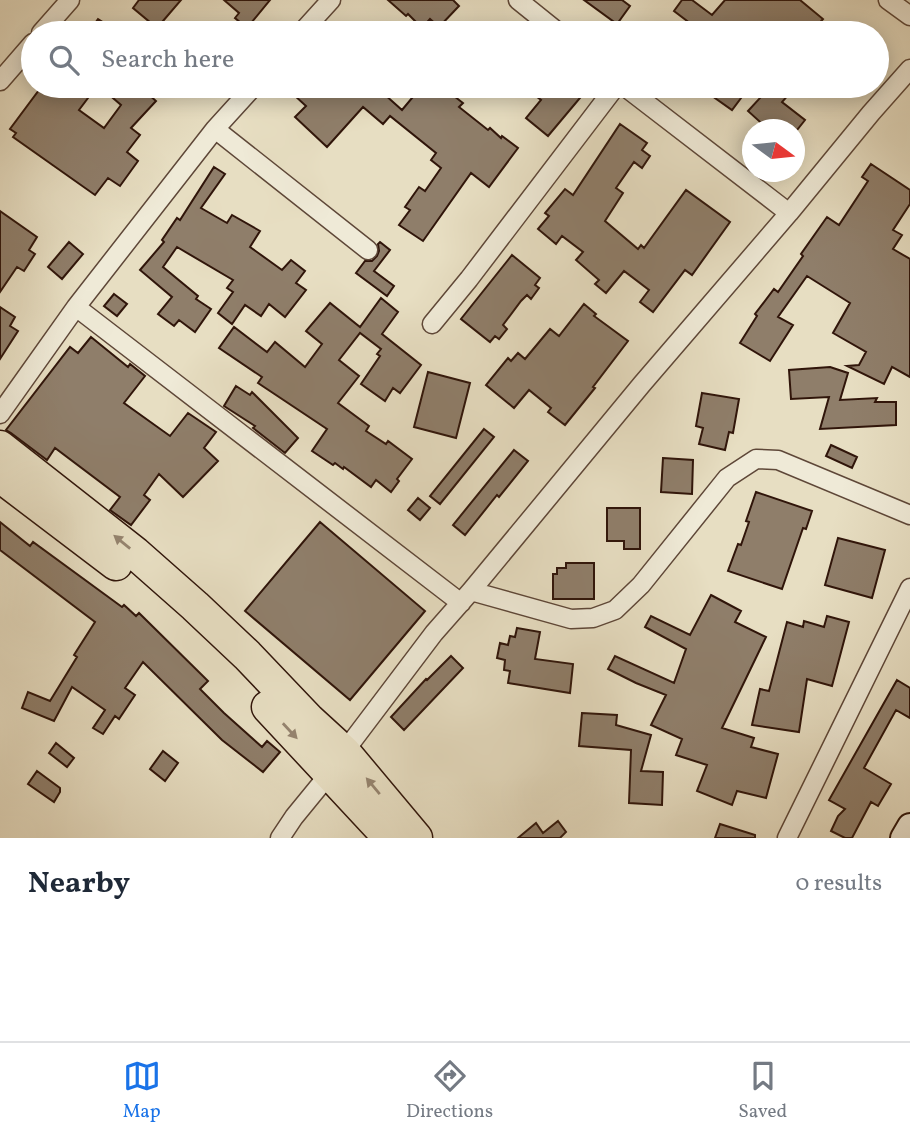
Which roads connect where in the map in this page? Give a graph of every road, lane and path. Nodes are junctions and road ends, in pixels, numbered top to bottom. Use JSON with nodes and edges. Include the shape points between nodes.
{"nodes":[{"id":1,"x":70,"y":0,"type":"edge"},
{"id":2,"x":331,"y":0,"type":"edge"},
{"id":3,"x":518,"y":0,"type":"edge"},
{"id":4,"x":888,"y":0,"type":"edge"},
{"id":5,"x":910,"y":16,"type":"edge"},
{"id":6,"x":52,"y":21,"type":"edge"},
{"id":7,"x":312,"y":21,"type":"edge"},
{"id":8,"x":544,"y":21,"type":"edge"},
{"id":9,"x":21,"y":57,"type":"edge"},
{"id":10,"x":910,"y":69,"type":"edge"},
{"id":11,"x":0,"y":81,"type":"edge"},
{"id":12,"x":889,"y":93,"type":"edge"},
{"id":13,"x":243,"y":98,"type":"edge"},
{"id":14,"x":607,"y":98,"type":"edge"},
{"id":15,"x":640,"y":98,"type":"edge"},
{"id":16,"x":884,"y":98,"type":"edge"},
{"id":17,"x":215,"y":129,"type":"junction"},
{"id":18,"x":789,"y":212,"type":"junction"},
{"id":19,"x":368,"y":250,"type":"dead end"},
{"id":20,"x":76,"y":307,"type":"junction"},
{"id":21,"x":432,"y":324,"type":"dead end"},
{"id":22,"x":0,"y":414,"type":"edge"},
{"id":23,"x":0,"y":447,"type":"edge"},
{"id":24,"x":0,"y":476,"type":"edge"},
{"id":25,"x":910,"y":515,"type":"edge"},
{"id":26,"x":910,"y":588,"type":"edge"},
{"id":27,"x":466,"y":597,"type":"junction"},
{"id":28,"x":337,"y":763,"type":"junction"},
{"id":29,"x":910,"y":827,"type":"edge"},
{"id":30,"x":280,"y":838,"type":"edge"},
{"id":31,"x":390,"y":838,"type":"edge"},
{"id":32,"x":416,"y":838,"type":"edge"},
{"id":33,"x":787,"y":838,"type":"edge"},
{"id":34,"x":903,"y":838,"type":"edge"}],
"edges":[{"from":1,"to":6,"type":"street"},
{"from":2,"to":7,"type":"street"},
{"from":3,"to":8,"type":"street"},
{"from":4,"to":5,"type":"street"},
{"from":9,"to":11,"type":"street"},
{"from":10,"to":12,"type":"street"},
{"from":13,"to":17,"type":"street"},
{"from":14,"to":21,"type":"street"},
{"from":15,"to":18,"type":"street"},
{"from":16,"to":18,"type":"street"},
{"from":17,"to":19,"type":"street"},
{"from":17,"to":20,"type":"street"},
{"from":18,"to":27,"type":"street"},
{"from":20,"to":22,"type":"street"},
{"from":20,"to":27,"type":"street"},
{"from":28,"to":23,"type":"highway","one_way":true,"via":[[195,606],[135,552]]},
{"from":24,"to":28,"type":"highway","one_way":true,"via":[[118,566]]},
{"from":25,"to":27,"type":"street","via":[[778,460],[756,460],[727,478],[641,585],[615,610],[571,619]]},
{"from":26,"to":33,"type":"street"},
{"from":27,"to":28,"type":"street"},
{"from":28,"to":30,"type":"street"},
{"from":28,"to":31,"type":"highway"},
{"from":32,"to":28,"type":"highway","one_way":true},
{"from":29,"to":34,"type":"street"}]}
